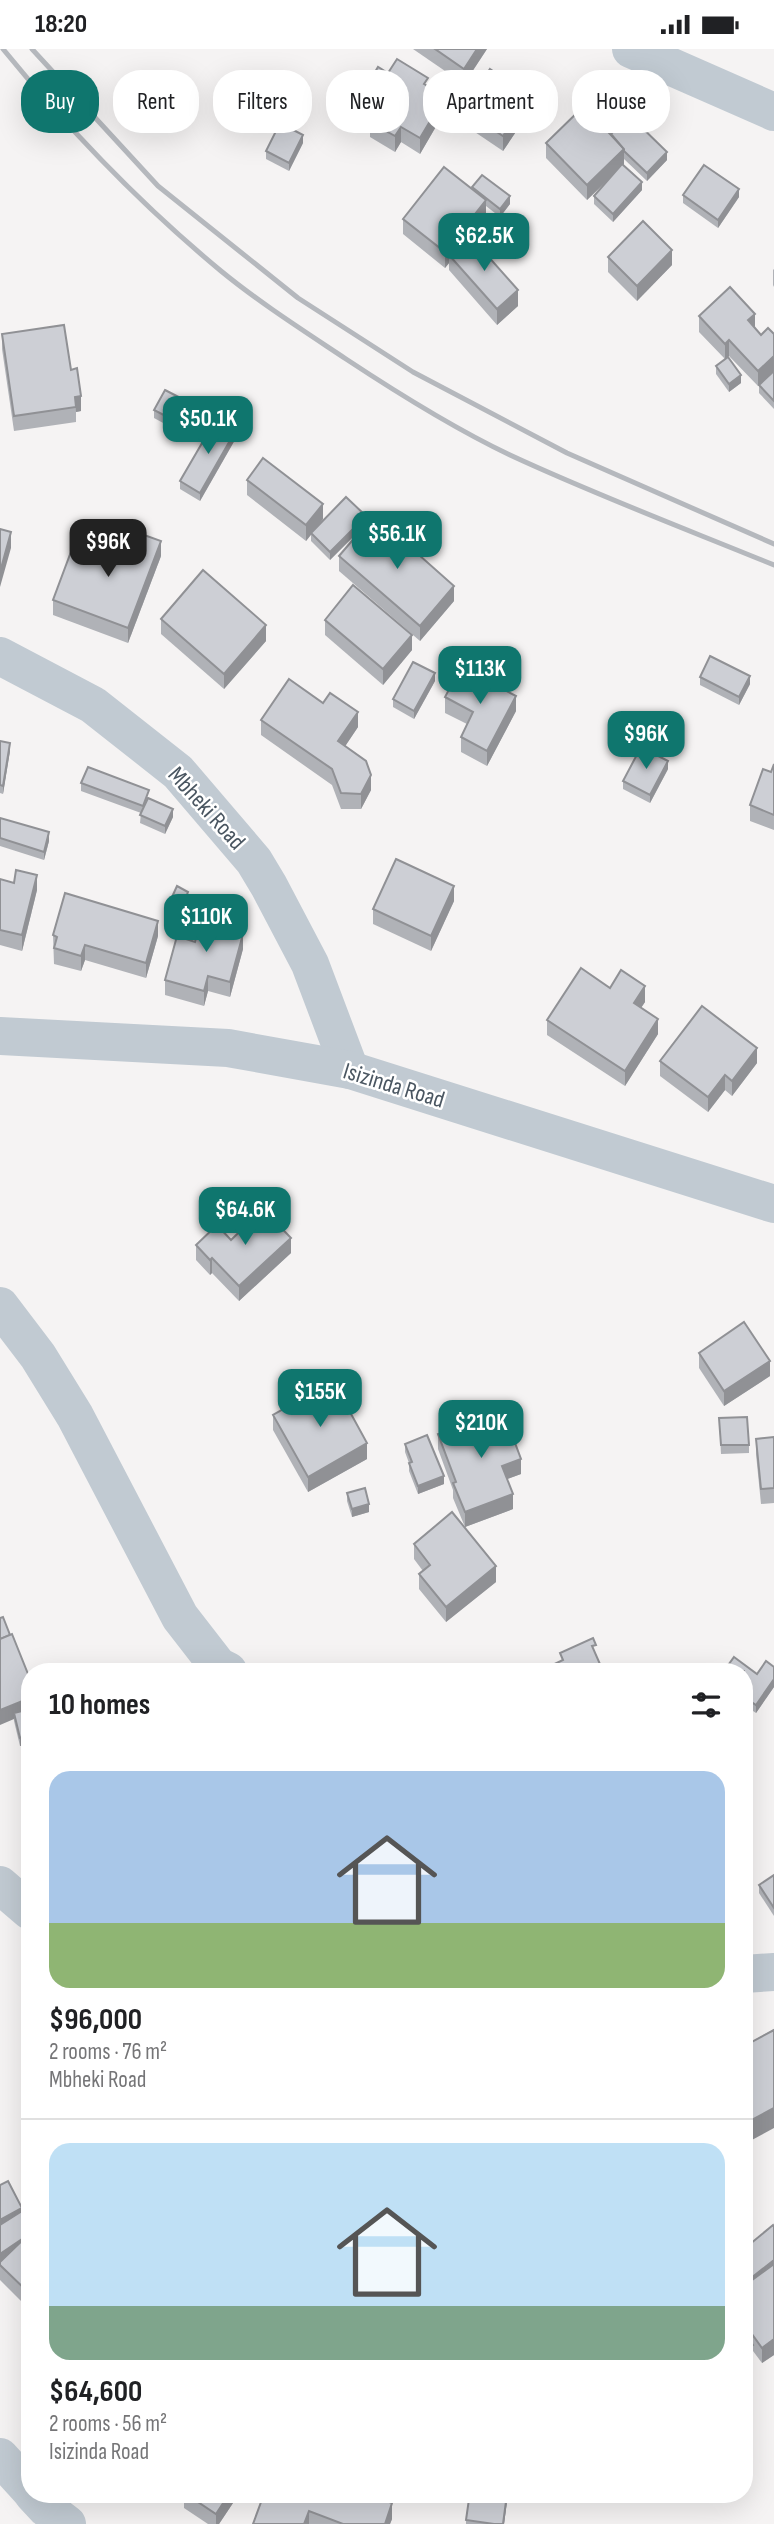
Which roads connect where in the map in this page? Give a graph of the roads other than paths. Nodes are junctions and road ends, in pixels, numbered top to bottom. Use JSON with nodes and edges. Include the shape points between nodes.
{"nodes":[{"id":1,"x":631,"y":49,"type":"edge"},
{"id":2,"x":774,"y":112,"type":"edge"},
{"id":3,"x":0,"y":656,"type":"edge"},
{"id":4,"x":0,"y":1036,"type":"edge"},
{"id":5,"x":350,"y":1070,"type":"junction"},
{"id":6,"x":774,"y":1204,"type":"edge"},
{"id":7,"x":0,"y":1306,"type":"edge"},
{"id":8,"x":216,"y":1663,"type":"edge"},
{"id":9,"x":0,"y":1885,"type":"edge"},
{"id":10,"x":21,"y":1903,"type":"edge"},
{"id":11,"x":774,"y":1972,"type":"edge"},
{"id":12,"x":753,"y":1973,"type":"edge"},
{"id":13,"x":0,"y":2457,"type":"edge"},
{"id":14,"x":21,"y":2481,"type":"edge"},
{"id":15,"x":41,"y":2503,"type":"edge"},
{"id":16,"x":67,"y":2524,"type":"edge"}],
"edges":[{"from":1,"to":2,"type":"street"},
{"from":3,"to":5,"type":"street","name":"Mbheki Road","via":[[93,705],[178,772],[254,861],[310,964]]},
{"from":4,"to":5,"type":"street","name":"Isizinda Road","via":[[229,1048]]},
{"from":5,"to":6,"type":"street","name":"Isizinda Road"},
{"from":7,"to":8,"type":"street","via":[[75,1416],[180,1617]]},
{"from":9,"to":10,"type":"street"},
{"from":11,"to":12,"type":"street"},
{"from":13,"to":14,"type":"street"},
{"from":15,"to":16,"type":"street"}]}
